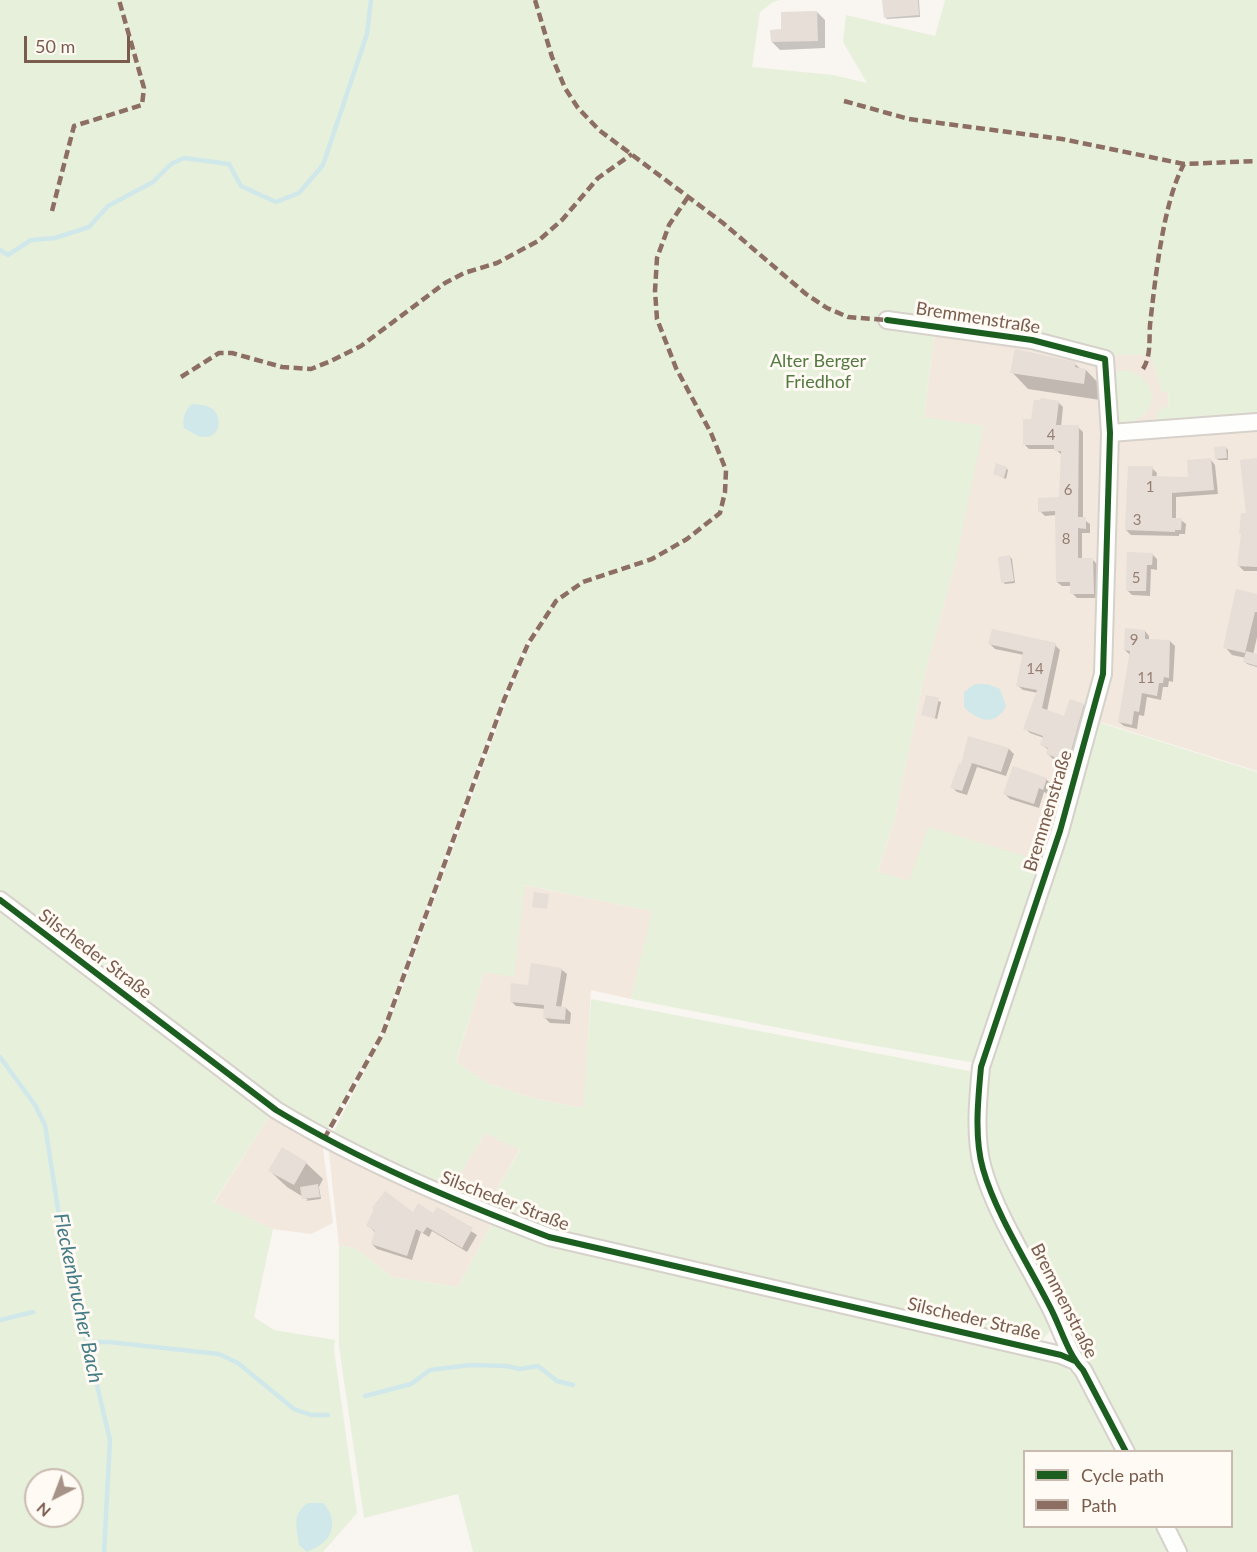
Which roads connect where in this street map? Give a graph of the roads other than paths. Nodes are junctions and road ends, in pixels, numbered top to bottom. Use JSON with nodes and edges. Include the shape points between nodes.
{"nodes":[{"id":1,"x":886,"y":320,"type":"dead end"},
{"id":2,"x":1257,"y":422,"type":"edge"},
{"id":3,"x":1110,"y":433,"type":"junction"},
{"id":4,"x":0,"y":900,"type":"edge"},
{"id":5,"x":1075,"y":1361,"type":"junction"},
{"id":6,"x":1125,"y":1450,"type":"edge"},
{"id":7,"x":1166,"y":1528,"type":"edge"},
{"id":8,"x":1178,"y":1552,"type":"edge"}],
"edges":[{"from":1,"to":3,"type":"street","name":"Bremmenstraße","via":[[1032,340],[1105,359]]},
{"from":2,"to":3,"type":"street"},
{"from":3,"to":5,"type":"street","name":"Bremmenstraße","via":[[1103,674],[1060,831],[981,1068],[977,1105],[983,1169]]},
{"from":4,"to":5,"type":"street","name":"Silscheder Straße","via":[[276,1110],[324,1139],[481,1211],[560,1240]]},
{"from":5,"to":6,"type":"street","name":"Bremmenstraße"},
{"from":7,"to":8,"type":"street"}]}
